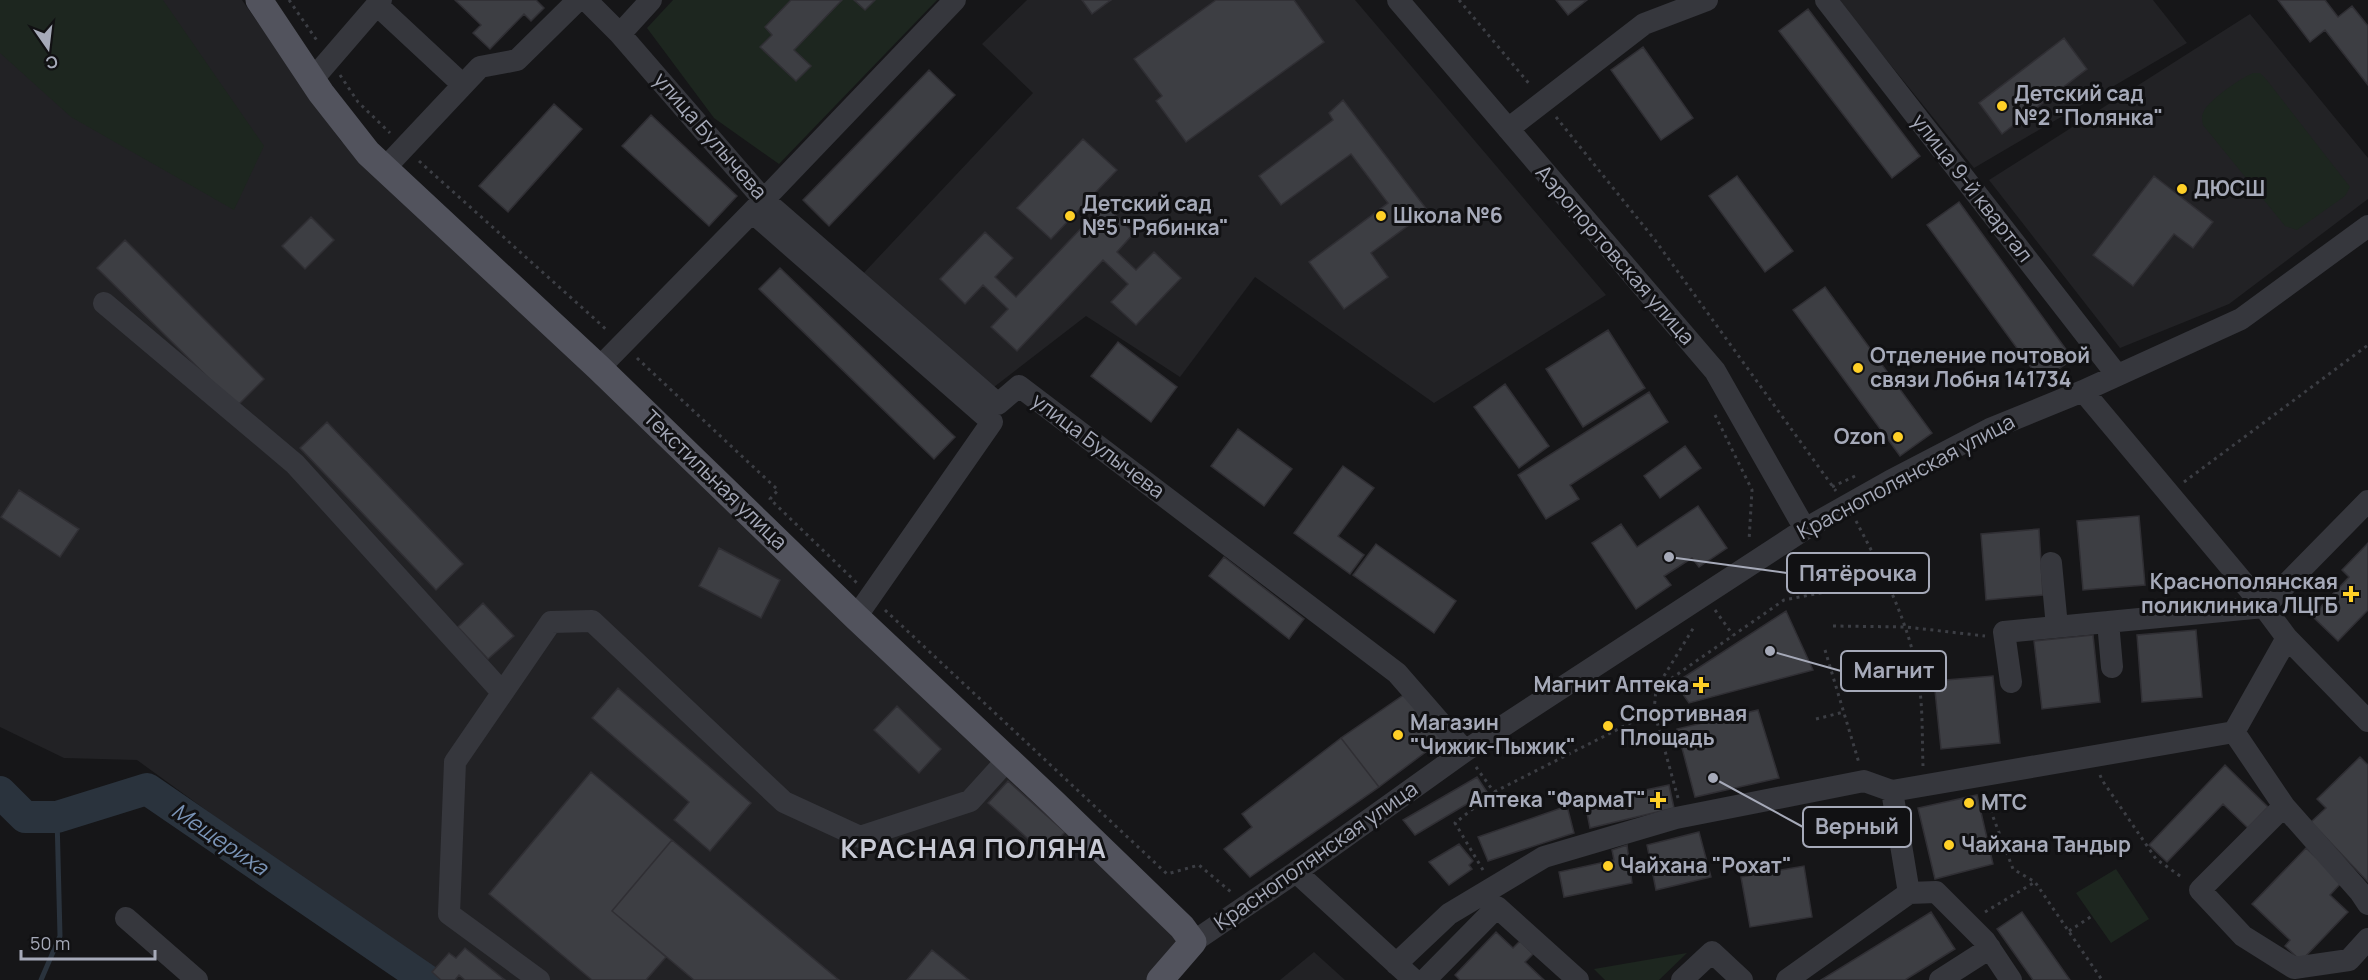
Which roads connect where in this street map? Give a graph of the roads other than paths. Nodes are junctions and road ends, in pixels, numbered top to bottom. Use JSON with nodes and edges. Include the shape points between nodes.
{"nodes":[{"id":1,"x":259,"y":0,"type":"edge"},
{"id":2,"x":578,"y":0,"type":"edge"},
{"id":3,"x":586,"y":0,"type":"edge"},
{"id":4,"x":651,"y":0,"type":"edge"},
{"id":5,"x":955,"y":0,"type":"edge"},
{"id":6,"x":1398,"y":0,"type":"edge"},
{"id":7,"x":1707,"y":0,"type":"edge"},
{"id":8,"x":1826,"y":0,"type":"edge"},
{"id":9,"x":379,"y":3,"type":"edge"},
{"id":10,"x":620,"y":34,"type":"junction"},
{"id":11,"x":312,"y":80,"type":"junction"},
{"id":12,"x":463,"y":85,"type":"junction"},
{"id":13,"x":1508,"y":129,"type":"junction"},
{"id":14,"x":384,"y":169,"type":"junction"},
{"id":15,"x":758,"y":206,"type":"junction"},
{"id":16,"x":2368,"y":226,"type":"edge"},
{"id":17,"x":104,"y":303,"type":"dead end"},
{"id":18,"x":599,"y":368,"type":"junction"},
{"id":19,"x":2117,"y":375,"type":"junction"},
{"id":20,"x":2083,"y":391,"type":"junction"},
{"id":21,"x":2368,"y":501,"type":"edge"},
{"id":22,"x":1805,"y":529,"type":"junction"},
{"id":23,"x":2051,"y":563,"type":"dead end"},
{"id":24,"x":2264,"y":607,"type":"junction"},
{"id":25,"x":856,"y":617,"type":"junction"},
{"id":26,"x":2108,"y":622,"type":"junction"},
{"id":27,"x":2057,"y":627,"type":"junction"},
{"id":28,"x":2286,"y":638,"type":"junction"},
{"id":29,"x":2112,"y":668,"type":"dead end"},
{"id":30,"x":2011,"y":682,"type":"dead end"},
{"id":31,"x":502,"y":692,"type":"junction"},
{"id":32,"x":2368,"y":721,"type":"edge"},
{"id":33,"x":2234,"y":732,"type":"junction"},
{"id":34,"x":1465,"y":751,"type":"junction"},
{"id":35,"x":1008,"y":759,"type":"junction"},
{"id":36,"x":1892,"y":791,"type":"junction"},
{"id":37,"x":2284,"y":806,"type":"junction"},
{"id":38,"x":1296,"y":872,"type":"junction"},
{"id":39,"x":1910,"y":893,"type":"junction"},
{"id":40,"x":2368,"y":904,"type":"edge"},
{"id":41,"x":126,"y":918,"type":"dead end"},
{"id":42,"x":2368,"y":939,"type":"edge"},
{"id":43,"x":1193,"y":942,"type":"junction"},
{"id":44,"x":1990,"y":948,"type":"junction"},
{"id":45,"x":1396,"y":964,"type":"junction"},
{"id":46,"x":197,"y":980,"type":"edge"},
{"id":47,"x":539,"y":980,"type":"edge"},
{"id":48,"x":1160,"y":980,"type":"edge"},
{"id":49,"x":1414,"y":980,"type":"edge"},
{"id":50,"x":1425,"y":980,"type":"edge"},
{"id":51,"x":1578,"y":980,"type":"edge"},
{"id":52,"x":1682,"y":980,"type":"edge"},
{"id":53,"x":1742,"y":980,"type":"edge"},
{"id":54,"x":1787,"y":980,"type":"edge"},
{"id":55,"x":1940,"y":980,"type":"edge"},
{"id":56,"x":2011,"y":980,"type":"edge"}],
"edges":[{"from":1,"to":11,"type":"main road","name":"Текстильная улица"},
{"from":2,"to":12,"type":"street","via":[[517,60],[480,67]]},
{"from":3,"to":10,"type":"street","name":"улица Булычева"},
{"from":4,"to":10,"type":"street"},
{"from":5,"to":15,"type":"street"},
{"from":6,"to":13,"type":"street","name":"Аэропортовская улица"},
{"from":7,"to":13,"type":"street","via":[[1644,24]]},
{"from":8,"to":19,"type":"street","name":"улица 9-й квартал"},
{"from":9,"to":11,"type":"street"},
{"from":9,"to":12,"type":"street"},
{"from":10,"to":15,"type":"street","name":"улица Булычева"},
{"from":11,"to":14,"type":"main road","name":"Текстильная улица"},
{"from":12,"to":14,"type":"street"},
{"from":13,"to":22,"type":"street","name":"Аэропортовская улица","via":[[1714,371]]},
{"from":14,"to":18,"type":"main road","name":"Текстильная улица"},
{"from":15,"to":18,"type":"street"},
{"from":15,"to":25,"type":"street","via":[[992,422]]},
{"from":15,"to":34,"type":"street","name":"улица Булычева","via":[[998,404],[1018,386],[1397,673]]},
{"from":16,"to":19,"type":"street","name":"Краснополянская улица","via":[[2241,319]]},
{"from":17,"to":31,"type":"street","via":[[295,464]]},
{"from":18,"to":25,"type":"main road","name":"Текстильная улица"},
{"from":19,"to":20,"type":"street","name":"Краснополянская улица"},
{"from":20,"to":22,"type":"street","name":"Краснополянская улица","via":[[1990,429]]},
{"from":20,"to":24,"type":"street"},
{"from":21,"to":24,"type":"street"},
{"from":22,"to":34,"type":"street","name":"Краснополянская улица"},
{"from":23,"to":27,"type":"street"},
{"from":24,"to":26,"type":"street"},
{"from":24,"to":28,"type":"street"},
{"from":25,"to":35,"type":"main road","name":"Текстильная улица"},
{"from":26,"to":27,"type":"street"},
{"from":26,"to":29,"type":"street"},
{"from":27,"to":30,"type":"street","via":[[2004,632]]},
{"from":28,"to":32,"type":"street"},
{"from":28,"to":33,"type":"street"},
{"from":31,"to":35,"type":"street","via":[[550,622],[592,621],[784,802],[860,837],[970,801]]},
{"from":31,"to":47,"type":"street","via":[[455,762],[449,914]]},
{"from":33,"to":36,"type":"street"},
{"from":33,"to":37,"type":"street"},
{"from":34,"to":38,"type":"street","name":"Краснополянская улица"},
{"from":35,"to":43,"type":"main road","name":"Текстильная улица"},
{"from":36,"to":39,"type":"street"},
{"from":36,"to":45,"type":"street","via":[[1864,781],[1683,816],[1544,857],[1449,914]]},
{"from":37,"to":40,"type":"street"},
{"from":37,"to":42,"type":"street","via":[[2199,890],[2243,936],[2294,968],[2349,960]]},
{"from":38,"to":43,"type":"street","name":"Краснополянская улица"},
{"from":38,"to":45,"type":"street"},
{"from":39,"to":44,"type":"street","via":[[1936,892]]},
{"from":39,"to":54,"type":"street"},
{"from":41,"to":46,"type":"street"},
{"from":43,"to":48,"type":"main road"},
{"from":44,"to":55,"type":"street"},
{"from":44,"to":56,"type":"street"},
{"from":45,"to":49,"type":"street"},
{"from":50,"to":51,"type":"street","via":[[1497,907]]},
{"from":52,"to":53,"type":"street","via":[[1712,951]]}]}
